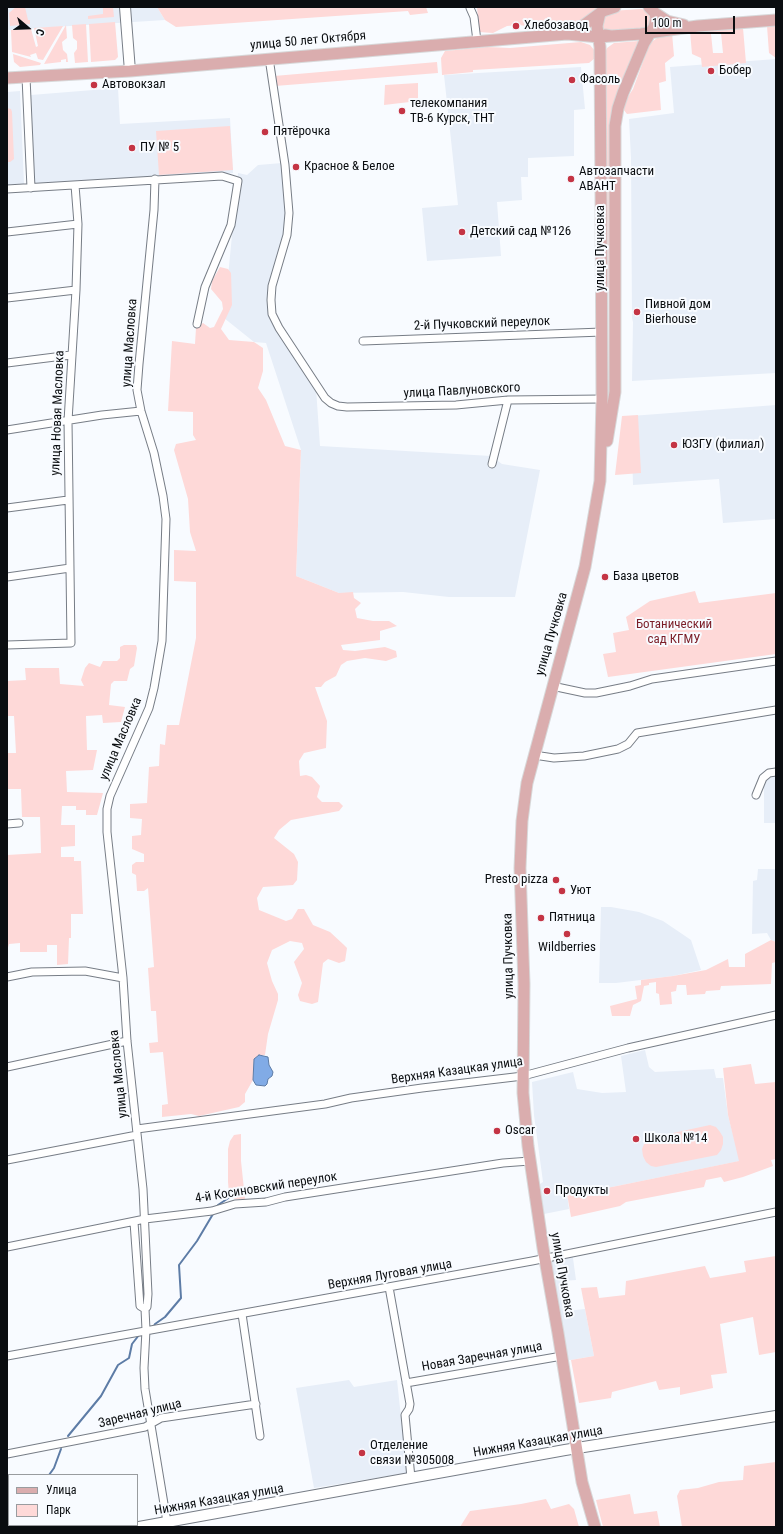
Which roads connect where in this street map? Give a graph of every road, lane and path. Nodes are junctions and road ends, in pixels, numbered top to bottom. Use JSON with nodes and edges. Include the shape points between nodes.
{"nodes":[{"id":1,"x":125,"y":7,"type":"edge"},
{"id":2,"x":615,"y":7,"type":"edge"},
{"id":3,"x":470,"y":8,"type":"edge"},
{"id":4,"x":653,"y":9,"type":"edge"},
{"id":5,"x":600,"y":13,"type":"junction"},
{"id":6,"x":776,"y":20,"type":"edge"},
{"id":7,"x":698,"y":26,"type":"junction"},
{"id":8,"x":598,"y":32,"type":"junction"},
{"id":9,"x":649,"y":33,"type":"junction"},
{"id":10,"x":568,"y":34,"type":"junction"},
{"id":11,"x":477,"y":41,"type":"junction"},
{"id":12,"x":270,"y":58,"type":"junction"},
{"id":13,"x":130,"y":71,"type":"junction"},
{"id":14,"x":26,"y":77,"type":"junction"},
{"id":15,"x":7,"y":78,"type":"edge"},
{"id":16,"x":155,"y":179,"type":"junction"},
{"id":17,"x":75,"y":185,"type":"junction"},
{"id":18,"x":31,"y":188,"type":"junction"},
{"id":19,"x":7,"y":189,"type":"edge"},
{"id":20,"x":78,"y":224,"type":"junction"},
{"id":21,"x":7,"y":232,"type":"edge"},
{"id":22,"x":76,"y":290,"type":"junction"},
{"id":23,"x":602,"y":295,"type":"junction"},
{"id":24,"x":615,"y":295,"type":"junction"},
{"id":25,"x":7,"y":298,"type":"edge"},
{"id":26,"x":197,"y":324,"type":"dead end"},
{"id":27,"x":602,"y":332,"type":"junction"},
{"id":28,"x":363,"y":341,"type":"dead end"},
{"id":29,"x":71,"y":355,"type":"junction"},
{"id":30,"x":7,"y":363,"type":"edge"},
{"id":31,"x":508,"y":400,"type":"junction"},
{"id":32,"x":606,"y":403,"type":"junction"},
{"id":33,"x":141,"y":411,"type":"junction"},
{"id":34,"x":68,"y":421,"type":"junction"},
{"id":35,"x":7,"y":430,"type":"edge"},
{"id":36,"x":492,"y":464,"type":"dead end"},
{"id":37,"x":68,"y":500,"type":"junction"},
{"id":38,"x":7,"y":508,"type":"edge"},
{"id":39,"x":70,"y":568,"type":"junction"},
{"id":40,"x":7,"y":576,"type":"edge"},
{"id":41,"x":7,"y":645,"type":"edge"},
{"id":42,"x":776,"y":661,"type":"edge"},
{"id":43,"x":552,"y":686,"type":"junction"},
{"id":44,"x":776,"y":710,"type":"edge"},
{"id":45,"x":534,"y":755,"type":"junction"},
{"id":46,"x":776,"y":772,"type":"edge"},
{"id":47,"x":756,"y":795,"type":"dead end"},
{"id":48,"x":19,"y":823,"type":"dead end"},
{"id":49,"x":7,"y":824,"type":"edge"},
{"id":50,"x":7,"y":977,"type":"edge"},
{"id":51,"x":123,"y":978,"type":"junction"},
{"id":52,"x":776,"y":1015,"type":"edge"},
{"id":53,"x":127,"y":1041,"type":"junction"},
{"id":54,"x":7,"y":1066,"type":"edge"},
{"id":55,"x":523,"y":1076,"type":"junction"},
{"id":56,"x":137,"y":1132,"type":"junction"},
{"id":57,"x":7,"y":1160,"type":"edge"},
{"id":58,"x":530,"y":1161,"type":"junction"},
{"id":59,"x":776,"y":1212,"type":"edge"},
{"id":60,"x":145,"y":1220,"type":"junction"},
{"id":61,"x":134,"y":1222,"type":"junction"},
{"id":62,"x":7,"y":1247,"type":"edge"},
{"id":63,"x":545,"y":1258,"type":"junction"},
{"id":64,"x":389,"y":1287,"type":"junction"},
{"id":65,"x":145,"y":1309,"type":"junction"},
{"id":66,"x":242,"y":1314,"type":"junction"},
{"id":67,"x":146,"y":1330,"type":"junction"},
{"id":68,"x":7,"y":1356,"type":"edge"},
{"id":69,"x":562,"y":1356,"type":"junction"},
{"id":70,"x":406,"y":1383,"type":"junction"},
{"id":71,"x":256,"y":1404,"type":"junction"},
{"id":72,"x":776,"y":1416,"type":"edge"},
{"id":73,"x":150,"y":1423,"type":"junction"},
{"id":74,"x":260,"y":1436,"type":"dead end"},
{"id":75,"x":577,"y":1448,"type":"junction"},
{"id":76,"x":7,"y":1454,"type":"edge"},
{"id":77,"x":411,"y":1478,"type":"junction"},
{"id":78,"x":167,"y":1522,"type":"junction"},
{"id":79,"x":139,"y":1527,"type":"edge"},
{"id":80,"x":595,"y":1527,"type":"edge"}],
"edges":[{"from":1,"to":13,"type":"street"},
{"from":2,"to":5,"type":"main road"},
{"from":3,"to":11,"type":"street","via":[[474,17]]},
{"from":4,"to":7,"type":"main road","via":[[674,23]]},
{"from":4,"to":9,"type":"main road","name":"улица Пучковка","via":[[655,23]]},
{"from":5,"to":8,"type":"main road","name":"улица Пучковка"},
{"from":5,"to":10,"type":"main road"},
{"from":6,"to":7,"type":"main road"},
{"from":7,"to":9,"type":"main road"},
{"from":8,"to":9,"type":"main road","name":"улица 50 лет Октября","via":[[611,36]]},
{"from":8,"to":10,"type":"main road","name":"улица 50 лет Октября"},
{"from":8,"to":23,"type":"main road","name":"улица Пучковка"},
{"from":9,"to":24,"type":"main road","name":"улица Пучковка","via":[[623,93],[616,118]]},
{"from":10,"to":11,"type":"main road","name":"улица 50 лет Октября"},
{"from":11,"to":12,"type":"main road","name":"улица 50 лет Октября"},
{"from":12,"to":13,"type":"main road","name":"улица 50 лет Октября"},
{"from":12,"to":31,"type":"street","name":"улица Павлуновского","via":[[289,213],[286,240],[272,286],[272,314],[325,398],[330,403],[347,407],[456,405]]},
{"from":13,"to":14,"type":"main road","name":"улица 50 лет Октября"},
{"from":14,"to":15,"type":"main road","name":"улица 50 лет Октября"},
{"from":14,"to":18,"type":"street"},
{"from":16,"to":17,"type":"street"},
{"from":16,"to":26,"type":"street","via":[[222,176],[238,181],[231,225],[205,287]]},
{"from":16,"to":33,"type":"street","name":"улица Масловка","via":[[137,390]]},
{"from":17,"to":18,"type":"street"},
{"from":17,"to":20,"type":"street","name":"улица Новая Масловка"},
{"from":18,"to":19,"type":"street"},
{"from":20,"to":21,"type":"street"},
{"from":20,"to":22,"type":"street","name":"улица Новая Масловка"},
{"from":22,"to":25,"type":"street"},
{"from":22,"to":29,"type":"street","name":"улица Новая Масловка"},
{"from":23,"to":24,"type":"main road"},
{"from":23,"to":27,"type":"main road","name":"улица Пучковка"},
{"from":24,"to":32,"type":"main road","name":"улица Пучковка","via":[[615,392]]},
{"from":27,"to":28,"type":"street","name":"2-й Пучковский переулок"},
{"from":27,"to":32,"type":"main road","name":"улица Пучковка"},
{"from":29,"to":30,"type":"street"},
{"from":29,"to":34,"type":"street","name":"улица Новая Масловка"},
{"from":31,"to":32,"type":"street","name":"улица Павлуновского"},
{"from":31,"to":36,"type":"street"},
{"from":32,"to":43,"type":"main road","name":"улица Пучковка","via":[[602,469],[587,561]]},
{"from":33,"to":34,"type":"street"},
{"from":33,"to":51,"type":"street","name":"улица Масловка","via":[[154,454],[166,519],[164,612],[160,655],[149,708],[110,796],[107,809],[107,832]]},
{"from":34,"to":35,"type":"street"},
{"from":34,"to":37,"type":"street","name":"улица Новая Масловка"},
{"from":37,"to":38,"type":"street"},
{"from":37,"to":39,"type":"street","name":"улица Новая Масловка"},
{"from":39,"to":40,"type":"street"},
{"from":39,"to":41,"type":"street","name":"улица Новая Масловка","via":[[70,643]]},
{"from":42,"to":43,"type":"street","via":[[652,679],[596,693]]},
{"from":43,"to":45,"type":"main road","name":"улица Пучковка"},
{"from":44,"to":45,"type":"street","via":[[637,733],[628,744],[618,749],[584,756],[554,758]]},
{"from":45,"to":55,"type":"main road","name":"улица Пучковка","via":[[525,795],[520,848],[524,984]]},
{"from":46,"to":47,"type":"street","via":[[769,773],[763,778]]},
{"from":48,"to":49,"type":"street"},
{"from":50,"to":51,"type":"street","via":[[32,972],[85,971]]},
{"from":51,"to":53,"type":"street","name":"улица Масловка"},
{"from":52,"to":55,"type":"street","name":"Верхняя Казацкая улица","via":[[628,1048]]},
{"from":53,"to":54,"type":"street"},
{"from":53,"to":56,"type":"street","name":"улица Масловка"},
{"from":55,"to":56,"type":"street","name":"Верхняя Казацкая улица","via":[[351,1098],[326,1104]]},
{"from":55,"to":58,"type":"main road","name":"улица Пучковка"},
{"from":56,"to":57,"type":"street","name":"Верхняя Казацкая улица"},
{"from":56,"to":60,"type":"street","name":"улица Масловка"},
{"from":58,"to":60,"type":"street","name":"4-й Косиновский переулок","via":[[375,1182],[266,1202],[235,1204],[212,1211]]},
{"from":58,"to":63,"type":"main road","name":"улица Пучковка"},
{"from":59,"to":63,"type":"street","name":"Верхняя Луговая улица"},
{"from":60,"to":61,"type":"street","name":"4-й Косиновский переулок"},
{"from":60,"to":65,"type":"street","name":"улица Масловка","via":[[148,1294]]},
{"from":61,"to":62,"type":"street","name":"4-й Косиновский переулок"},
{"from":61,"to":65,"type":"street","name":"улица Масловка","via":[[138,1293],[140,1306]]},
{"from":63,"to":64,"type":"street","name":"Верхняя Луговая улица"},
{"from":63,"to":69,"type":"main road","name":"улица Пучковка"},
{"from":64,"to":66,"type":"street","name":"Верхняя Луговая улица"},
{"from":64,"to":70,"type":"street"},
{"from":65,"to":67,"type":"street","name":"улица Масловка"},
{"from":66,"to":67,"type":"street","name":"Верхняя Луговая улица"},
{"from":66,"to":71,"type":"street"},
{"from":67,"to":68,"type":"street","name":"Верхняя Луговая улица"},
{"from":67,"to":73,"type":"street","name":"улица Масловка","via":[[144,1382]]},
{"from":69,"to":70,"type":"street","name":"Новая Заречная улица"},
{"from":69,"to":75,"type":"main road","name":"улица Пучковка"},
{"from":70,"to":77,"type":"street","via":[[410,1404],[405,1415]]},
{"from":71,"to":73,"type":"street","name":"Заречная улица","via":[[161,1418]]},
{"from":71,"to":74,"type":"street"},
{"from":72,"to":75,"type":"street","name":"Нижняя Казацкая улица"},
{"from":73,"to":76,"type":"street","name":"Заречная улица","via":[[145,1427]]},
{"from":73,"to":78,"type":"street","name":"улица Масловка"},
{"from":75,"to":77,"type":"street","name":"Нижняя Казацкая улица"},
{"from":75,"to":80,"type":"main road","name":"улица Пучковка","via":[[582,1482]]},
{"from":77,"to":78,"type":"street","name":"Нижняя Казацкая улица"},
{"from":78,"to":79,"type":"street","name":"Нижняя Казацкая улица"}]}
